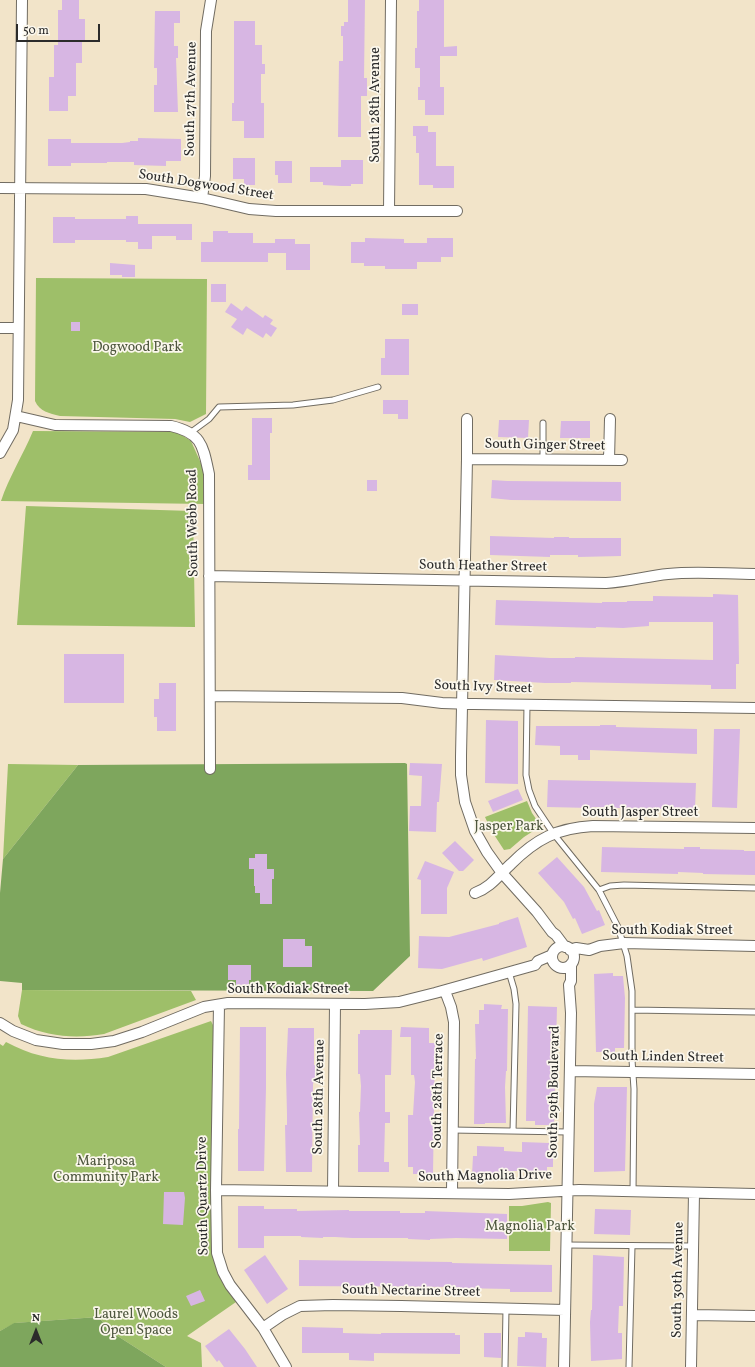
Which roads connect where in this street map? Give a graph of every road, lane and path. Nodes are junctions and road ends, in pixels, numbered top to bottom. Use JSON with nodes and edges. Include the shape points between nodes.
{"nodes":[{"id":1,"x":22,"y":0,"type":"edge"},
{"id":2,"x":211,"y":0,"type":"edge"},
{"id":3,"x":391,"y":0,"type":"edge"},
{"id":4,"x":0,"y":188,"type":"edge"},
{"id":5,"x":21,"y":188,"type":"junction"},
{"id":6,"x":202,"y":198,"type":"junction"},
{"id":7,"x":389,"y":211,"type":"junction"},
{"id":8,"x":457,"y":211,"type":"dead end"},
{"id":9,"x":0,"y":328,"type":"edge"},
{"id":10,"x":18,"y":328,"type":"junction"},
{"id":11,"x":378,"y":387,"type":"dead end"},
{"id":12,"x":16,"y":416,"type":"junction"},
{"id":13,"x":467,"y":419,"type":"dead end"},
{"id":14,"x":610,"y":419,"type":"dead end"},
{"id":15,"x":542,"y":423,"type":"dead end"},
{"id":16,"x":190,"y":433,"type":"junction"},
{"id":17,"x":0,"y":453,"type":"edge"},
{"id":18,"x":467,"y":459,"type":"junction"},
{"id":19,"x":543,"y":460,"type":"junction"},
{"id":20,"x":609,"y":460,"type":"junction"},
{"id":21,"x":622,"y":460,"type":"dead end"},
{"id":22,"x":755,"y":574,"type":"edge"},
{"id":23,"x":209,"y":576,"type":"junction"},
{"id":24,"x":464,"y":580,"type":"junction"},
{"id":25,"x":210,"y":696,"type":"junction"},
{"id":26,"x":462,"y":703,"type":"junction"},
{"id":27,"x":527,"y":704,"type":"junction"},
{"id":28,"x":755,"y":708,"type":"edge"},
{"id":29,"x":210,"y":769,"type":"dead end"},
{"id":30,"x":755,"y":828,"type":"edge"},
{"id":31,"x":553,"y":833,"type":"junction"},
{"id":32,"x":502,"y":873,"type":"junction"},
{"id":33,"x":755,"y":888,"type":"edge"},
{"id":34,"x":599,"y":890,"type":"junction"},
{"id":35,"x":475,"y":893,"type":"dead end"},
{"id":36,"x":552,"y":932,"type":"junction"},
{"id":37,"x":624,"y":943,"type":"junction"},
{"id":38,"x":755,"y":946,"type":"edge"},
{"id":39,"x":568,"y":948,"type":"junction"},
{"id":40,"x":590,"y":950,"type":"junction"},
{"id":41,"x":555,"y":960,"type":"junction"},
{"id":42,"x":571,"y":964,"type":"junction"},
{"id":43,"x":509,"y":972,"type":"junction"},
{"id":44,"x":569,"y":985,"type":"junction"},
{"id":45,"x":445,"y":991,"type":"junction"},
{"id":46,"x":335,"y":1004,"type":"junction"},
{"id":47,"x":219,"y":1005,"type":"junction"},
{"id":48,"x":632,"y":1010,"type":"junction"},
{"id":49,"x":755,"y":1012,"type":"edge"},
{"id":50,"x":0,"y":1022,"type":"edge"},
{"id":51,"x":570,"y":1072,"type":"junction"},
{"id":52,"x":633,"y":1072,"type":"junction"},
{"id":53,"x":755,"y":1074,"type":"edge"},
{"id":54,"x":452,"y":1130,"type":"junction"},
{"id":55,"x":513,"y":1131,"type":"junction"},
{"id":56,"x":568,"y":1132,"type":"junction"},
{"id":57,"x":216,"y":1190,"type":"junction"},
{"id":58,"x":567,"y":1190,"type":"junction"},
{"id":59,"x":333,"y":1191,"type":"junction"},
{"id":60,"x":452,"y":1192,"type":"junction"},
{"id":61,"x":633,"y":1192,"type":"junction"},
{"id":62,"x":694,"y":1193,"type":"junction"},
{"id":63,"x":755,"y":1194,"type":"edge"},
{"id":64,"x":566,"y":1245,"type":"junction"},
{"id":65,"x":632,"y":1246,"type":"junction"},
{"id":66,"x":693,"y":1246,"type":"junction"},
{"id":67,"x":506,"y":1308,"type":"junction"},
{"id":68,"x":565,"y":1310,"type":"junction"},
{"id":69,"x":692,"y":1315,"type":"junction"},
{"id":70,"x":755,"y":1316,"type":"edge"},
{"id":71,"x":263,"y":1328,"type":"junction"},
{"id":72,"x":286,"y":1367,"type":"edge"},
{"id":73,"x":505,"y":1367,"type":"edge"},
{"id":74,"x":564,"y":1367,"type":"edge"},
{"id":75,"x":629,"y":1367,"type":"edge"},
{"id":76,"x":691,"y":1367,"type":"edge"}],
"edges":[{"from":1,"to":5,"type":"street"},
{"from":2,"to":6,"type":"street","name":"South 27th Avenue","via":[[206,31],[205,176]]},
{"from":3,"to":7,"type":"street","name":"South 28th Avenue"},
{"from":4,"to":5,"type":"street","name":"South Dogwood Street"},
{"from":5,"to":6,"type":"street","name":"South Dogwood Street","via":[[146,189]]},
{"from":5,"to":10,"type":"street"},
{"from":6,"to":7,"type":"street","name":"South Dogwood Street","via":[[249,209],[276,211]]},
{"from":7,"to":8,"type":"street","name":"South Dogwood Street"},
{"from":9,"to":10,"type":"street"},
{"from":10,"to":12,"type":"street"},
{"from":11,"to":16,"type":"lane","via":[[333,400],[292,405],[219,407]]},
{"from":12,"to":16,"type":"street","name":"South Webb Road","via":[[55,424],[170,426]]},
{"from":12,"to":17,"type":"street","via":[[13,430]]},
{"from":13,"to":18,"type":"street"},
{"from":14,"to":20,"type":"street"},
{"from":15,"to":19,"type":"lane"},
{"from":16,"to":23,"type":"street","name":"South Webb Road","via":[[197,438],[203,448],[209,474]]},
{"from":18,"to":19,"type":"street","name":"South Ginger Street"},
{"from":18,"to":24,"type":"street"},
{"from":19,"to":20,"type":"street","name":"South Ginger Street"},
{"from":20,"to":21,"type":"street","name":"South Ginger Street"},
{"from":22,"to":24,"type":"street","name":"South Heather Street","via":[[679,573],[606,583]]},
{"from":23,"to":24,"type":"street","name":"South Heather Street"},
{"from":23,"to":25,"type":"street","name":"South Webb Road"},
{"from":24,"to":26,"type":"street"},
{"from":25,"to":26,"type":"street","name":"South Ivy Street","via":[[402,698]]},
{"from":25,"to":29,"type":"street","name":"South Webb Road"},
{"from":26,"to":27,"type":"street","name":"South Ivy Street"},
{"from":26,"to":32,"type":"street","via":[[461,775],[465,802],[476,831]]},
{"from":27,"to":28,"type":"street","name":"South Ivy Street"},
{"from":27,"to":31,"type":"lane","via":[[526,774],[529,790],[535,806]]},
{"from":30,"to":31,"type":"street","name":"South Jasper Street","via":[[593,826]]},
{"from":31,"to":32,"type":"street","name":"South Jasper Street","via":[[529,847]]},
{"from":31,"to":34,"type":"lane"},
{"from":32,"to":35,"type":"street","name":"South Jasper Street","via":[[490,886]]},
{"from":32,"to":36,"type":"street"},
{"from":33,"to":34,"type":"lane","via":[[610,886]]},
{"from":34,"to":37,"type":"lane"},
{"from":36,"to":39,"type":"street"},
{"from":36,"to":41,"type":"street","name":"South 29th Boulevard"},
{"from":37,"to":38,"type":"street","name":"South Kodiak Street"},
{"from":37,"to":40,"type":"street","name":"South Kodiak Street"},
{"from":37,"to":48,"type":"lane","via":[[630,976]]},
{"from":39,"to":40,"type":"street","name":"South Kodiak Street"},
{"from":39,"to":41,"type":"street","via":[[559,948]]},
{"from":39,"to":42,"type":"street","via":[[573,957]]},
{"from":40,"to":42,"type":"street","name":"South Kodiak Street"},
{"from":41,"to":42,"type":"street","via":[[566,968]]},
{"from":41,"to":43,"type":"street","name":"South Kodiak Street"},
{"from":41,"to":44,"type":"street","name":"South 29th Boulevard"},
{"from":42,"to":44,"type":"street","name":"South 29th Boulevard"},
{"from":43,"to":45,"type":"street","name":"South Kodiak Street"},
{"from":43,"to":55,"type":"lane","via":[[516,1004]]},
{"from":44,"to":51,"type":"street","name":"South 29th Boulevard"},
{"from":45,"to":46,"type":"street","name":"South Kodiak Street","via":[[393,1003]]},
{"from":45,"to":54,"type":"street","name":"South 28th Terrace","via":[[454,1022]]},
{"from":46,"to":47,"type":"street","name":"South Kodiak Street"},
{"from":46,"to":59,"type":"street","name":"South 28th Avenue"},
{"from":47,"to":50,"type":"street","name":"South Kodiak Street","via":[[204,1007],[114,1041],[91,1044],[63,1044],[36,1040],[17,1033]]},
{"from":47,"to":57,"type":"street","name":"South Quartz Drive"},
{"from":48,"to":49,"type":"lane"},
{"from":48,"to":52,"type":"lane"},
{"from":51,"to":52,"type":"street","name":"South Linden Street"},
{"from":51,"to":56,"type":"street","name":"South 29th Boulevard"},
{"from":52,"to":53,"type":"street","name":"South Linden Street"},
{"from":52,"to":61,"type":"lane"},
{"from":54,"to":55,"type":"lane"},
{"from":54,"to":60,"type":"street","name":"South 28th Terrace"},
{"from":55,"to":56,"type":"lane"},
{"from":56,"to":58,"type":"street","name":"South 29th Boulevard"},
{"from":57,"to":59,"type":"street","name":"South Magnolia Drive"},
{"from":57,"to":71,"type":"street","name":"South Quartz Drive","via":[[216,1243],[220,1264],[230,1285]]},
{"from":58,"to":60,"type":"street","name":"South Magnolia Drive","via":[[509,1194]]},
{"from":58,"to":61,"type":"street","name":"South Magnolia Drive"},
{"from":58,"to":64,"type":"street","name":"South 29th Boulevard"},
{"from":59,"to":60,"type":"street","name":"South Magnolia Drive"},
{"from":61,"to":62,"type":"street","name":"South Magnolia Drive"},
{"from":62,"to":63,"type":"street","name":"South Magnolia Drive"},
{"from":62,"to":66,"type":"street","name":"South 30th Avenue"},
{"from":64,"to":65,"type":"lane"},
{"from":64,"to":68,"type":"street","name":"South 29th Boulevard"},
{"from":65,"to":66,"type":"lane"},
{"from":65,"to":75,"type":"lane"},
{"from":66,"to":69,"type":"street","name":"South 30th Avenue"},
{"from":67,"to":68,"type":"street","name":"South Nectarine Street"},
{"from":67,"to":71,"type":"street","name":"South Nectarine Street","via":[[300,1306]]},
{"from":67,"to":73,"type":"lane"},
{"from":68,"to":74,"type":"street","name":"South 29th Boulevard"},
{"from":69,"to":70,"type":"street"},
{"from":69,"to":76,"type":"street","name":"South 30th Avenue"},
{"from":71,"to":72,"type":"street","name":"South Quartz Drive"}]}
